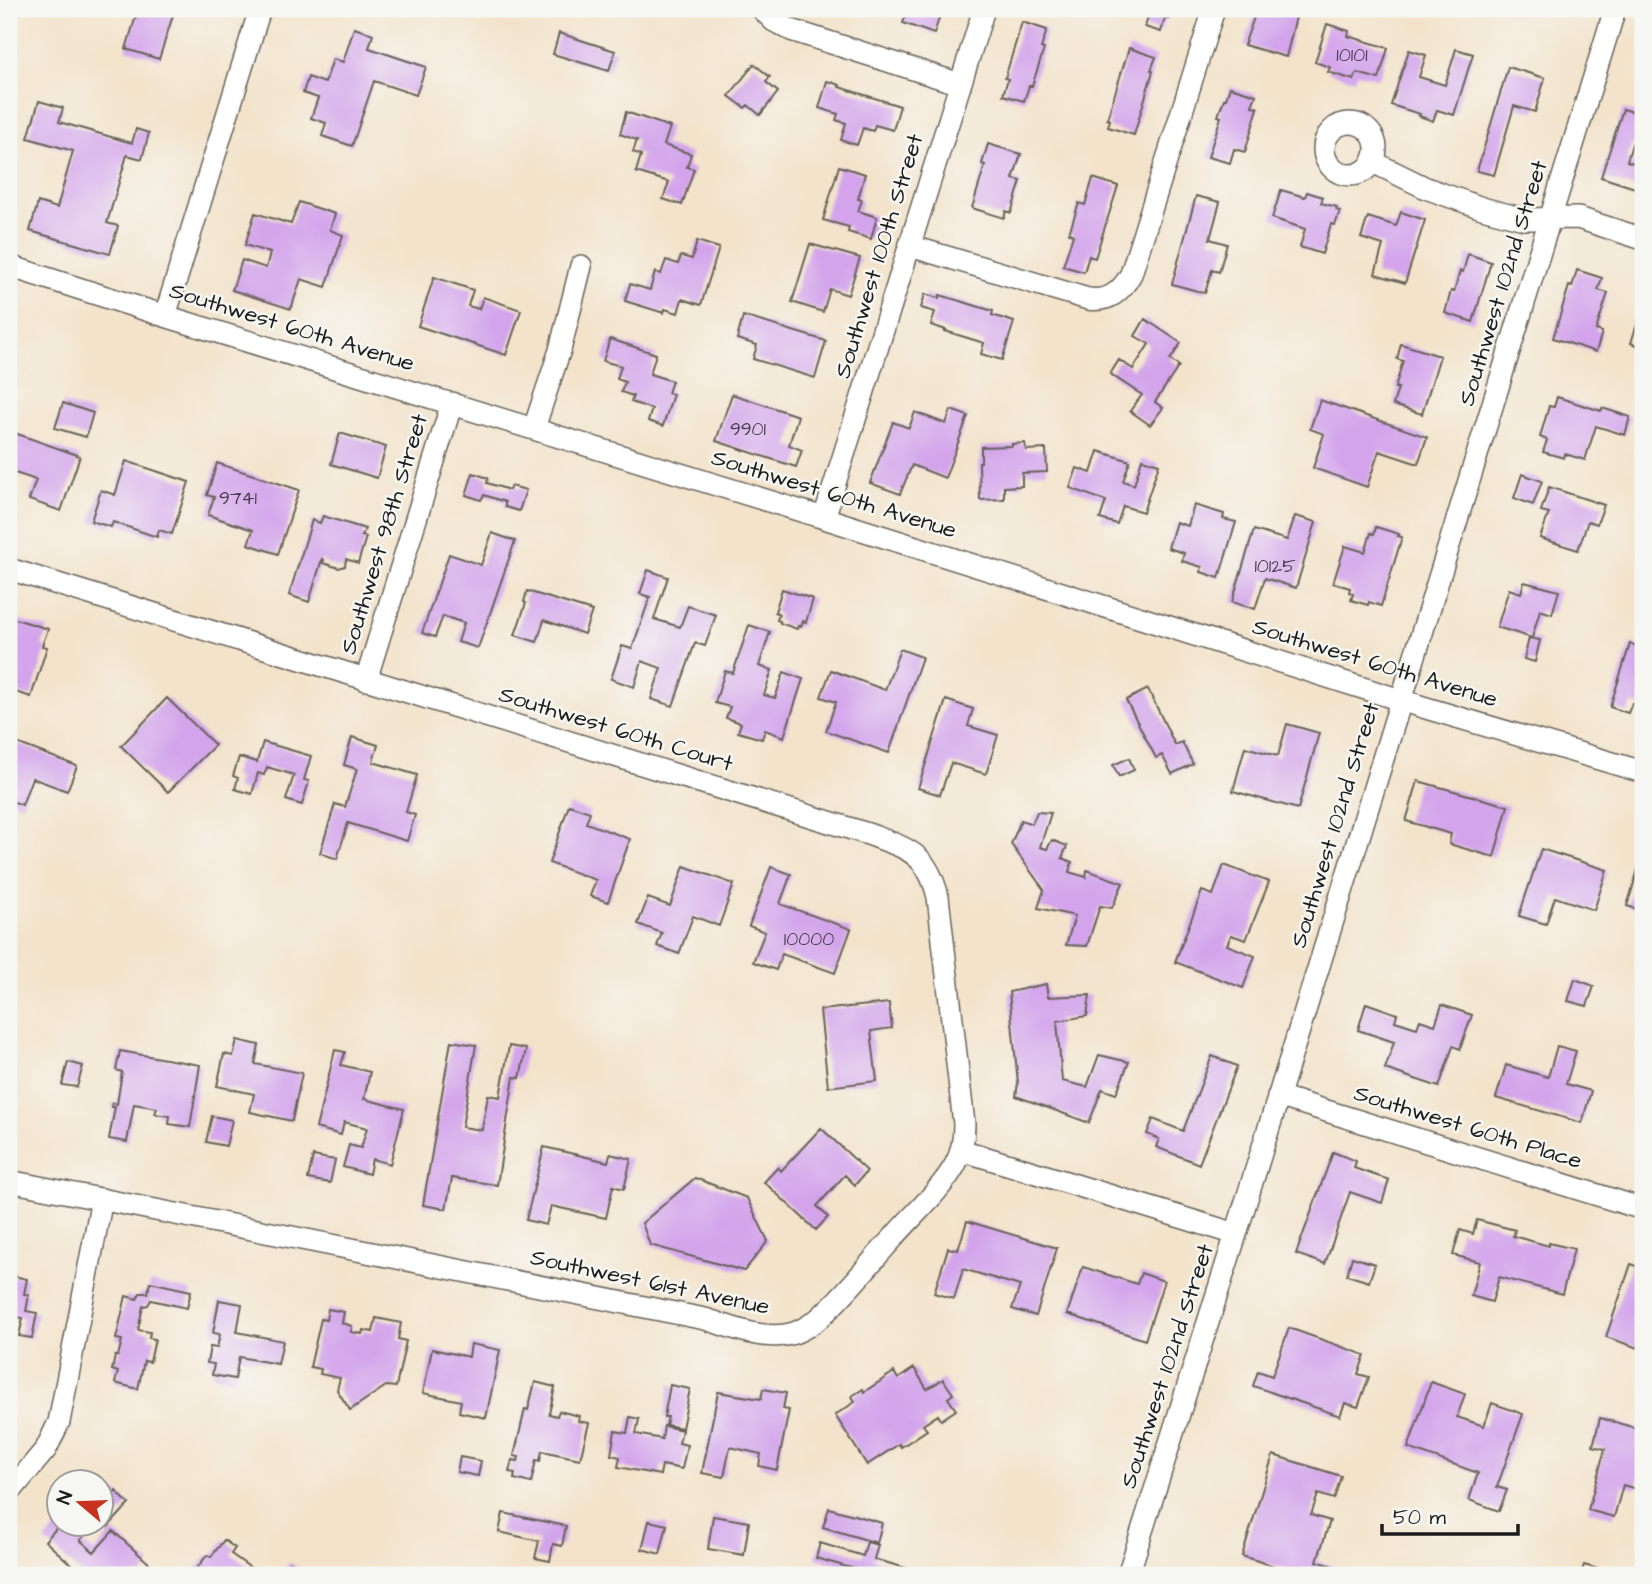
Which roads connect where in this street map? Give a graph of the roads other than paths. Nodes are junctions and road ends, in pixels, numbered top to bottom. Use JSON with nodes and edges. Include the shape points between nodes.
{"nodes":[{"id":1,"x":260,"y":9,"type":"edge"},
{"id":2,"x":984,"y":9,"type":"edge"},
{"id":3,"x":1214,"y":9,"type":"edge"},
{"id":4,"x":1615,"y":9,"type":"edge"},
{"id":5,"x":763,"y":10,"type":"edge"},
{"id":6,"x":960,"y":84,"type":"junction"},
{"id":7,"x":1373,"y":162,"type":"dead end"},
{"id":8,"x":1550,"y":218,"type":"junction"},
{"id":9,"x":1643,"y":239,"type":"edge"},
{"id":10,"x":910,"y":246,"type":"junction"},
{"id":11,"x":9,"y":266,"type":"edge"},
{"id":12,"x":581,"y":266,"type":"dead end"},
{"id":13,"x":165,"y":316,"type":"junction"},
{"id":14,"x":452,"y":403,"type":"junction"},
{"id":15,"x":534,"y":428,"type":"junction"},
{"id":16,"x":824,"y":518,"type":"junction"},
{"id":17,"x":9,"y":569,"type":"edge"},
{"id":18,"x":366,"y":681,"type":"junction"},
{"id":19,"x":1402,"y":700,"type":"junction"},
{"id":20,"x":1643,"y":772,"type":"edge"},
{"id":21,"x":1278,"y":1096,"type":"junction"},
{"id":22,"x":961,"y":1150,"type":"junction"},
{"id":23,"x":9,"y":1181,"type":"edge"},
{"id":24,"x":102,"y":1199,"type":"junction"},
{"id":25,"x":1643,"y":1209,"type":"edge"},
{"id":26,"x":1236,"y":1234,"type":"junction"},
{"id":27,"x":9,"y":1493,"type":"edge"},
{"id":28,"x":1128,"y":1575,"type":"edge"}],
"edges":[{"from":1,"to":13,"type":"street"},
{"from":2,"to":6,"type":"street","name":"Southwest 100th Street"},
{"from":3,"to":10,"type":"street","via":[[1131,274],[1113,296],[1088,299]]},
{"from":4,"to":8,"type":"street","name":"Southwest 102nd Street"},
{"from":5,"to":6,"type":"street","via":[[791,30]]},
{"from":6,"to":10,"type":"street","name":"Southwest 100th Street"},
{"from":7,"to":8,"type":"street","via":[[1482,208],[1524,219]]},
{"from":8,"to":9,"type":"street","via":[[1578,218]]},
{"from":8,"to":19,"type":"street","name":"Southwest 102nd Street"},
{"from":10,"to":16,"type":"street","name":"Southwest 100th Street"},
{"from":11,"to":13,"type":"street","name":"Southwest 60th Avenue"},
{"from":12,"to":15,"type":"street"},
{"from":13,"to":14,"type":"street","name":"Southwest 60th Avenue"},
{"from":14,"to":15,"type":"street","name":"Southwest 60th Avenue"},
{"from":14,"to":18,"type":"street","name":"Southwest 98th Street"},
{"from":15,"to":16,"type":"street","name":"Southwest 60th Avenue"},
{"from":16,"to":19,"type":"street","name":"Southwest 60th Avenue"},
{"from":17,"to":18,"type":"street","name":"Southwest 60th Court"},
{"from":18,"to":22,"type":"street","name":"Southwest 60th Court","via":[[868,834],[921,859],[938,897],[963,1111]]},
{"from":19,"to":20,"type":"street","name":"Southwest 60th Avenue"},
{"from":19,"to":21,"type":"street","name":"Southwest 102nd Street"},
{"from":21,"to":25,"type":"street","name":"Southwest 60th Place"},
{"from":21,"to":26,"type":"street","name":"Southwest 102nd Street"},
{"from":22,"to":24,"type":"street","name":"Southwest 61st Avenue","via":[[948,1176],[848,1289],[814,1322],[781,1335]]},
{"from":22,"to":26,"type":"street"},
{"from":23,"to":24,"type":"street","name":"Southwest 61st Avenue"},
{"from":24,"to":27,"type":"street","via":[[59,1422],[46,1449]]},
{"from":26,"to":28,"type":"street","name":"Southwest 102nd Street"}]}
